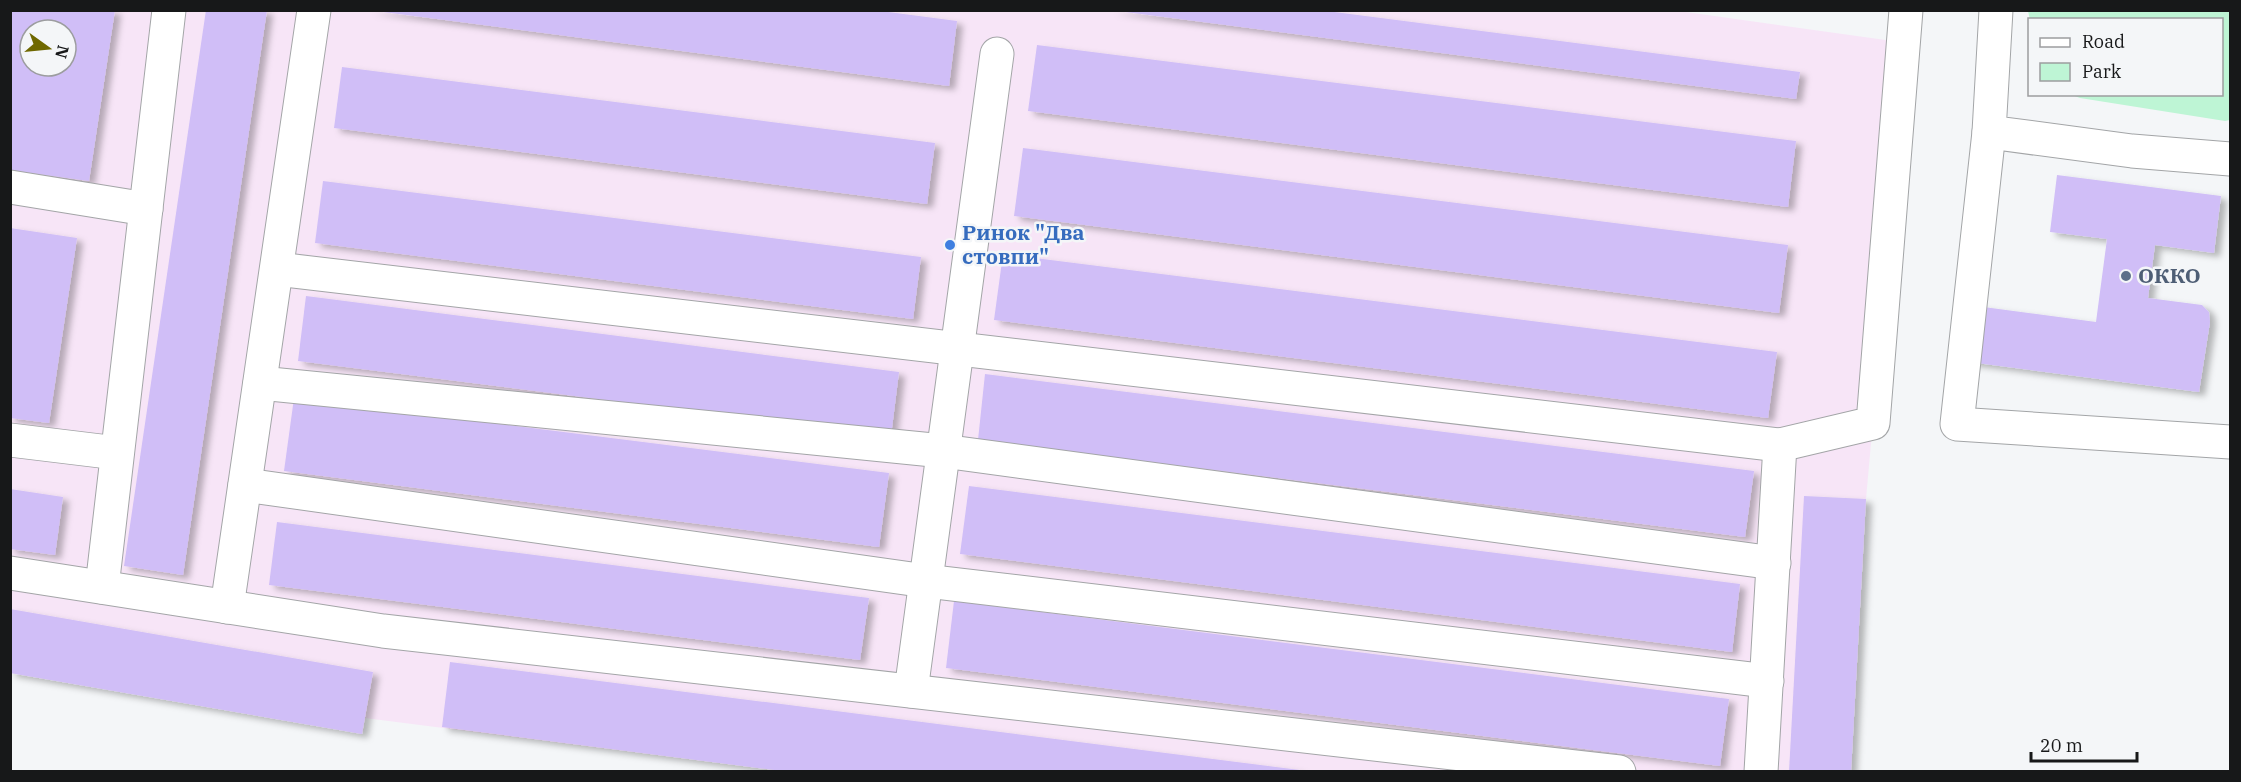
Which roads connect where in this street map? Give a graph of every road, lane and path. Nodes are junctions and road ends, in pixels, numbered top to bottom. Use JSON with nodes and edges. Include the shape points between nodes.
{"nodes":[{"id":1,"x":169,"y":10,"type":"edge"},
{"id":2,"x":314,"y":10,"type":"edge"},
{"id":3,"x":1906,"y":10,"type":"edge"},
{"id":4,"x":1996,"y":10,"type":"edge"},
{"id":5,"x":997,"y":54,"type":"dead end"},
{"id":6,"x":1989,"y":132,"type":"junction"},
{"id":7,"x":2230,"y":159,"type":"edge"},
{"id":8,"x":10,"y":187,"type":"edge"},
{"id":9,"x":146,"y":209,"type":"junction"},
{"id":10,"x":277,"y":269,"type":"junction"},
{"id":11,"x":957,"y":348,"type":"junction"},
{"id":12,"x":260,"y":383,"type":"junction"},
{"id":13,"x":10,"y":440,"type":"edge"},
{"id":14,"x":2230,"y":442,"type":"edge"},
{"id":15,"x":1780,"y":445,"type":"junction"},
{"id":16,"x":943,"y":451,"type":"junction"},
{"id":17,"x":117,"y":453,"type":"junction"},
{"id":18,"x":245,"y":485,"type":"junction"},
{"id":19,"x":1774,"y":563,"type":"junction"},
{"id":20,"x":10,"y":573,"type":"edge"},
{"id":21,"x":926,"y":580,"type":"junction"},
{"id":22,"x":102,"y":587,"type":"junction"},
{"id":23,"x":228,"y":607,"type":"junction"},
{"id":24,"x":1767,"y":681,"type":"junction"},
{"id":25,"x":911,"y":691,"type":"junction"},
{"id":26,"x":1619,"y":771,"type":"edge"},
{"id":27,"x":1761,"y":771,"type":"edge"}],
"edges":[{"from":1,"to":9,"type":"lane"},
{"from":2,"to":10,"type":"lane"},
{"from":3,"to":15,"type":"lane","via":[[1873,423]]},
{"from":4,"to":6,"type":"lane"},
{"from":5,"to":11,"type":"lane"},
{"from":6,"to":7,"type":"lane"},
{"from":6,"to":14,"type":"lane","via":[[1957,424]]},
{"from":8,"to":9,"type":"lane"},
{"from":9,"to":17,"type":"lane"},
{"from":10,"to":11,"type":"lane"},
{"from":10,"to":12,"type":"lane"},
{"from":11,"to":15,"type":"lane"},
{"from":11,"to":16,"type":"lane"},
{"from":12,"to":16,"type":"lane"},
{"from":12,"to":18,"type":"lane"},
{"from":13,"to":17,"type":"lane"},
{"from":15,"to":19,"type":"lane"},
{"from":16,"to":19,"type":"lane"},
{"from":16,"to":21,"type":"lane"},
{"from":17,"to":22,"type":"lane"},
{"from":18,"to":21,"type":"lane"},
{"from":18,"to":23,"type":"lane"},
{"from":19,"to":24,"type":"lane"},
{"from":20,"to":22,"type":"lane"},
{"from":21,"to":24,"type":"lane"},
{"from":21,"to":25,"type":"lane"},
{"from":22,"to":23,"type":"lane"},
{"from":23,"to":25,"type":"lane","via":[[383,631]]},
{"from":24,"to":27,"type":"lane"},
{"from":25,"to":26,"type":"lane"}]}
